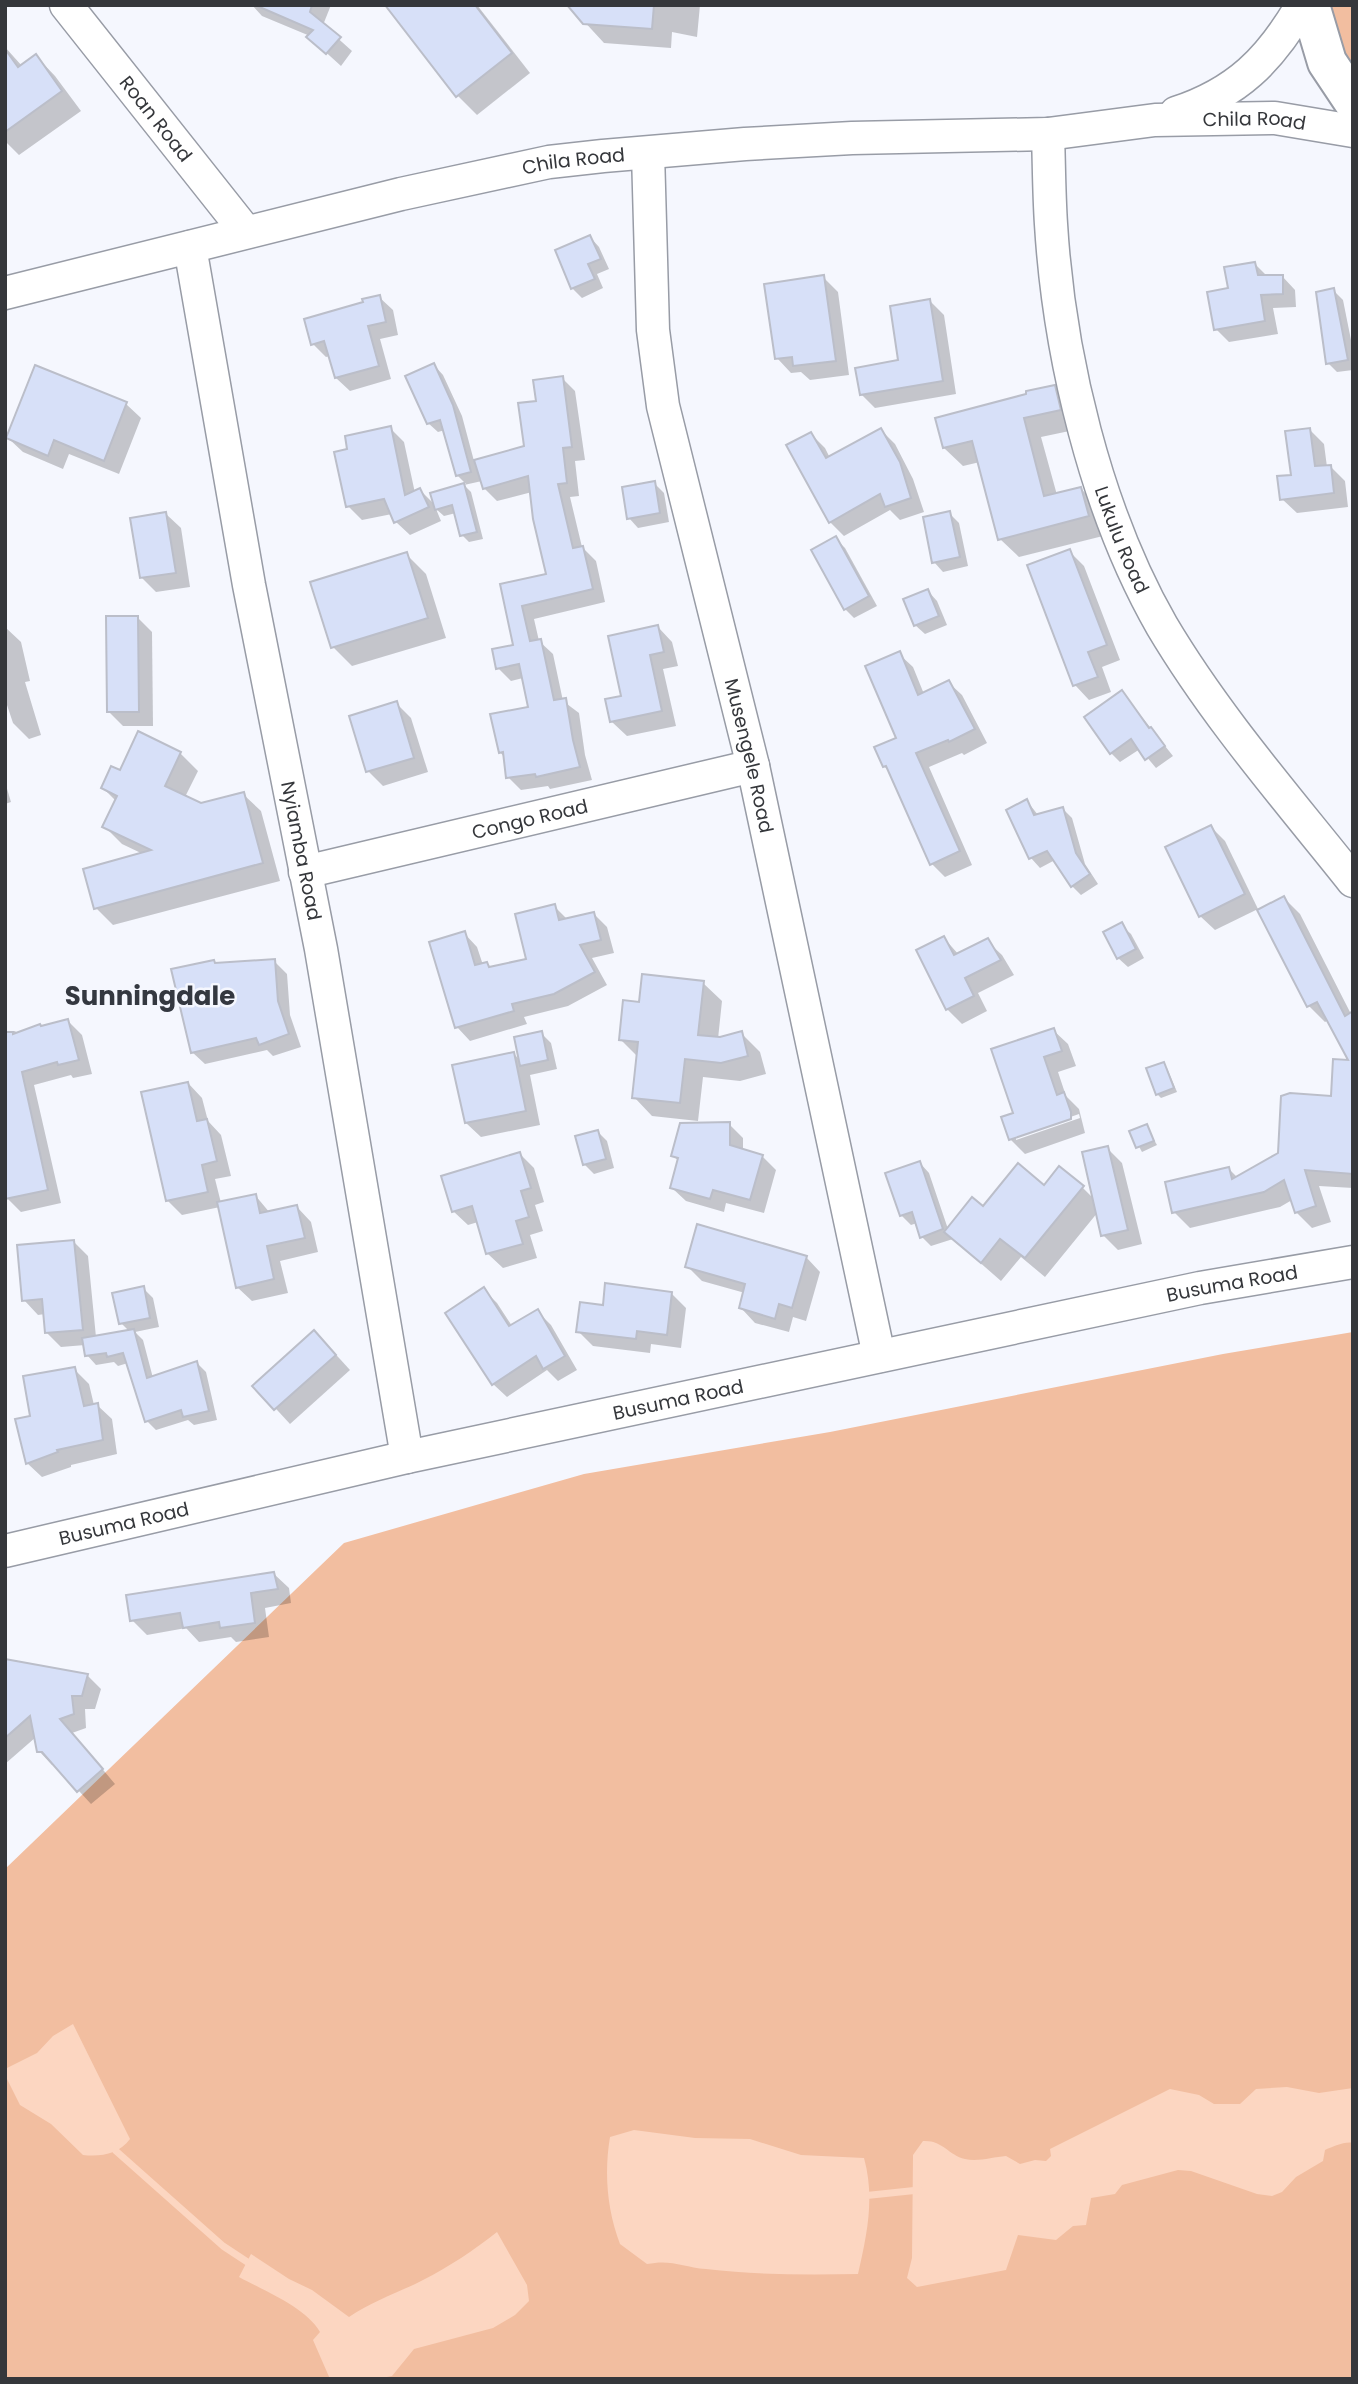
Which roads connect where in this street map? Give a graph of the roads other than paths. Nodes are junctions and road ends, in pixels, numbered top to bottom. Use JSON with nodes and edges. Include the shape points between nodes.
{"nodes":[{"id":1,"x":66,"y":5,"type":"edge"},
{"id":2,"x":1302,"y":5,"type":"edge"},
{"id":3,"x":1310,"y":5,"type":"edge"},
{"id":4,"x":1353,"y":101,"type":"edge"},
{"id":5,"x":1155,"y":120,"type":"junction"},
{"id":6,"x":1353,"y":131,"type":"edge"},
{"id":7,"x":1048,"y":134,"type":"junction"},
{"id":8,"x":648,"y":153,"type":"junction"},
{"id":9,"x":246,"y":232,"type":"junction"},
{"id":10,"x":190,"y":247,"type":"junction"},
{"id":11,"x":5,"y":293,"type":"edge"},
{"id":12,"x":753,"y":766,"type":"junction"},
{"id":13,"x":305,"y":872,"type":"junction"},
{"id":14,"x":1353,"y":881,"type":"edge"},
{"id":15,"x":1353,"y":1262,"type":"edge"},
{"id":16,"x":879,"y":1356,"type":"junction"},
{"id":17,"x":407,"y":1457,"type":"junction"},
{"id":18,"x":5,"y":1551,"type":"edge"}],
"edges":[{"from":1,"to":9,"type":"street","name":"Roan Road"},
{"from":2,"to":5,"type":"street","name":"Chila Road","via":[[1286,33],[1249,75],[1223,93]]},
{"from":3,"to":4,"type":"main road","via":[[1327,62]]},
{"from":5,"to":6,"type":"street","name":"Chila Road","via":[[1275,118]]},
{"from":5,"to":7,"type":"street","name":"Chila Road"},
{"from":7,"to":8,"type":"street","name":"Chila Road","via":[[852,138]]},
{"from":7,"to":14,"type":"street","name":"Lukulu Road","via":[[1060,305],[1073,379],[1112,519],[1161,624],[1191,673]]},
{"from":8,"to":9,"type":"street","name":"Chila Road","via":[[549,162]]},
{"from":8,"to":12,"type":"street","name":"Musengele Road","via":[[653,330],[663,406]]},
{"from":9,"to":10,"type":"street","name":"Chila Road"},
{"from":10,"to":11,"type":"street","name":"Chila Road"},
{"from":10,"to":13,"type":"street","name":"Nyiamba Road"},
{"from":12,"to":13,"type":"street","name":"Congo Road"},
{"from":12,"to":16,"type":"street","name":"Musengele Road"},
{"from":13,"to":17,"type":"street","name":"Nyiamba Road"},
{"from":15,"to":16,"type":"street","name":"Busuma Road"},
{"from":16,"to":17,"type":"street","name":"Busuma Road"},
{"from":17,"to":18,"type":"street","name":"Busuma Road"}]}
